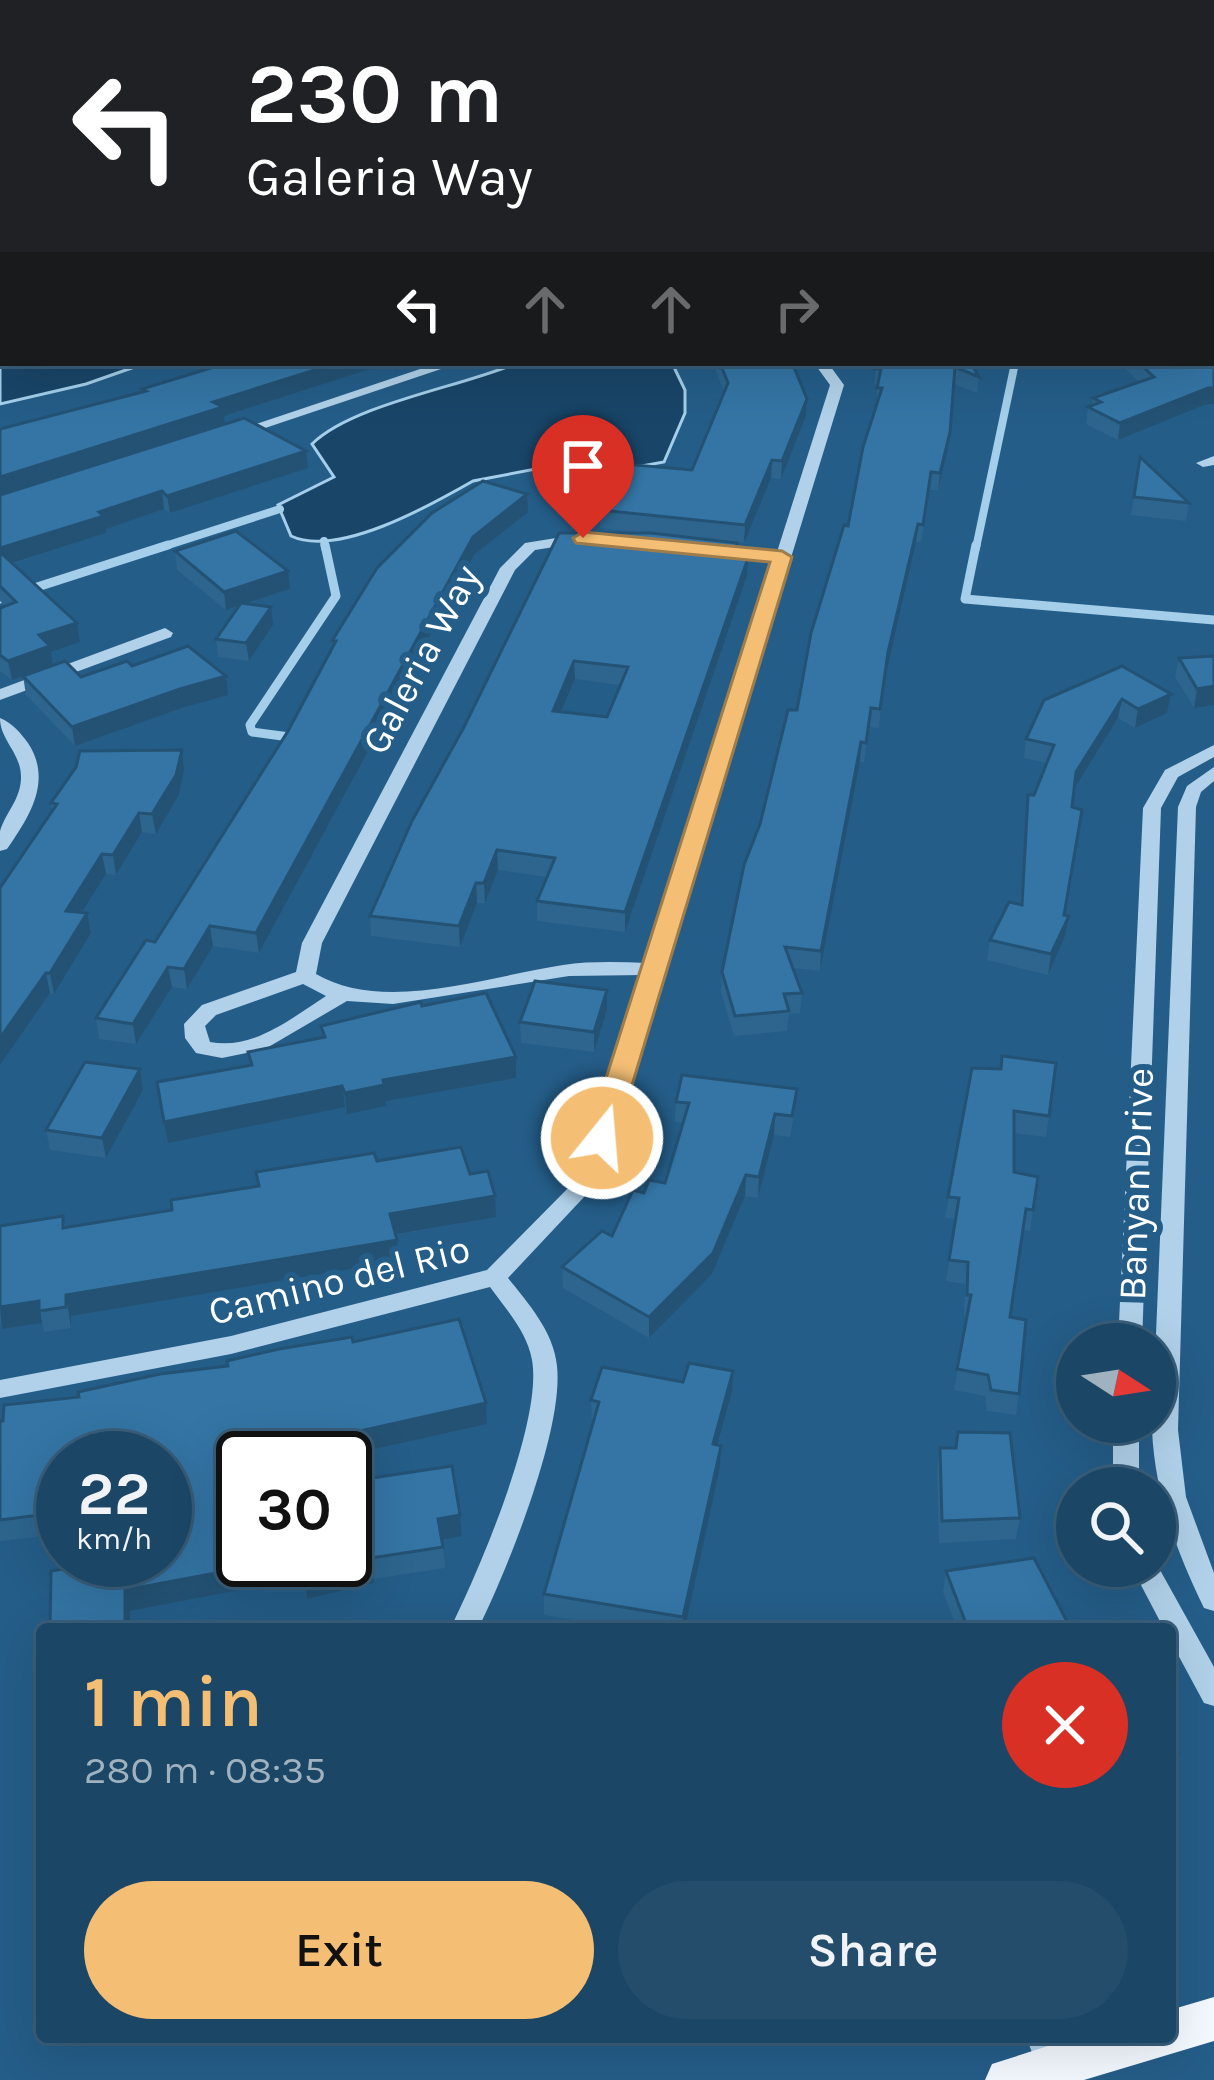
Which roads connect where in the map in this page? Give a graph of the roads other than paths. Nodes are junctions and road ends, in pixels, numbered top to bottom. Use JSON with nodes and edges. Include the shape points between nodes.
{"nodes":[{"id":1,"x":443,"y":366,"type":"edge"},
{"id":2,"x":823,"y":366,"type":"edge"},
{"id":3,"x":219,"y":439,"type":"edge"},
{"id":4,"x":602,"y":539,"type":"edge"},
{"id":5,"x":692,"y":548,"type":"edge"},
{"id":6,"x":782,"y":557,"type":"junction"},
{"id":7,"x":165,"y":633,"type":"dead end"},
{"id":8,"x":0,"y":695,"type":"edge"},
{"id":9,"x":0,"y":722,"type":"edge"},
{"id":10,"x":1214,"y":750,"type":"edge"},
{"id":11,"x":1214,"y":772,"type":"edge"},
{"id":12,"x":1157,"y":791,"type":"junction"},
{"id":13,"x":1189,"y":800,"type":"junction"},
{"id":14,"x":0,"y":845,"type":"edge"},
{"id":15,"x":653,"y":969,"type":"junction"},
{"id":16,"x":304,"y":976,"type":"junction"},
{"id":17,"x":341,"y":995,"type":"junction"},
{"id":18,"x":1143,"y":1056,"type":"junction"},
{"id":19,"x":1178,"y":1061,"type":"junction"},
{"id":20,"x":496,"y":1277,"type":"junction"},
{"id":21,"x":1131,"y":1323,"type":"edge"},
{"id":22,"x":0,"y":1389,"type":"edge"},
{"id":23,"x":1165,"y":1467,"type":"edge"},
{"id":24,"x":1176,"y":1512,"type":"edge"},
{"id":25,"x":1155,"y":1587,"type":"edge"},
{"id":26,"x":1214,"y":1600,"type":"edge"},
{"id":27,"x":467,"y":1623,"type":"edge"},
{"id":28,"x":1175,"y":1623,"type":"edge"},
{"id":29,"x":1176,"y":1625,"type":"edge"},
{"id":30,"x":1214,"y":1694,"type":"edge"},
{"id":31,"x":1214,"y":2019,"type":"edge"},
{"id":32,"x":1176,"y":2030,"type":"edge"},
{"id":33,"x":1110,"y":2043,"type":"edge"},
{"id":34,"x":1048,"y":2052,"type":"edge"},
{"id":35,"x":1008,"y":2080,"type":"edge"}],
"edges":[{"from":1,"to":3,"type":"street"},
{"from":2,"to":6,"type":"street","name":"Camino del Rio","via":[[837,385]]},
{"from":4,"to":16,"type":"street","name":"Galeria Way","via":[[542,543],[508,568],[312,943]]},
{"from":5,"to":6,"type":"street"},
{"from":6,"to":15,"type":"street","name":"Camino del Rio"},
{"from":7,"to":8,"type":"street"},
{"from":9,"to":14,"type":"street","via":[[26,748],[31,771]]},
{"from":10,"to":12,"type":"street"},
{"from":11,"to":13,"type":"street"},
{"from":12,"to":13,"type":"street"},
{"from":12,"to":18,"type":"street","name":"Banyan Drive"},
{"from":13,"to":19,"type":"street","name":"Banyan Drive"},
{"from":15,"to":17,"type":"street","via":[[573,970],[375,1000]]},
{"from":15,"to":20,"type":"street","name":"Camino del Rio","via":[[589,1180]]},
{"from":16,"to":17,"type":"street"},
{"from":16,"to":17,"type":"street","via":[[209,1010],[194,1024],[195,1038],[203,1048],[239,1052]]},
{"from":18,"to":19,"type":"street"},
{"from":18,"to":21,"type":"street","name":"Banyan Drive"},
{"from":19,"to":23,"type":"street","name":"Banyan Drive"},
{"from":20,"to":22,"type":"street","name":"Camino del Rio","via":[[231,1345]]},
{"from":20,"to":27,"type":"street","via":[[537,1336],[546,1369],[523,1475]]},
{"from":24,"to":26,"type":"street","name":"Banyan Drive"},
{"from":25,"to":28,"type":"street"},
{"from":29,"to":30,"type":"street"},
{"from":31,"to":32,"type":"main road"},
{"from":33,"to":34,"type":"main road"},
{"from":34,"to":35,"type":"main road"}]}
